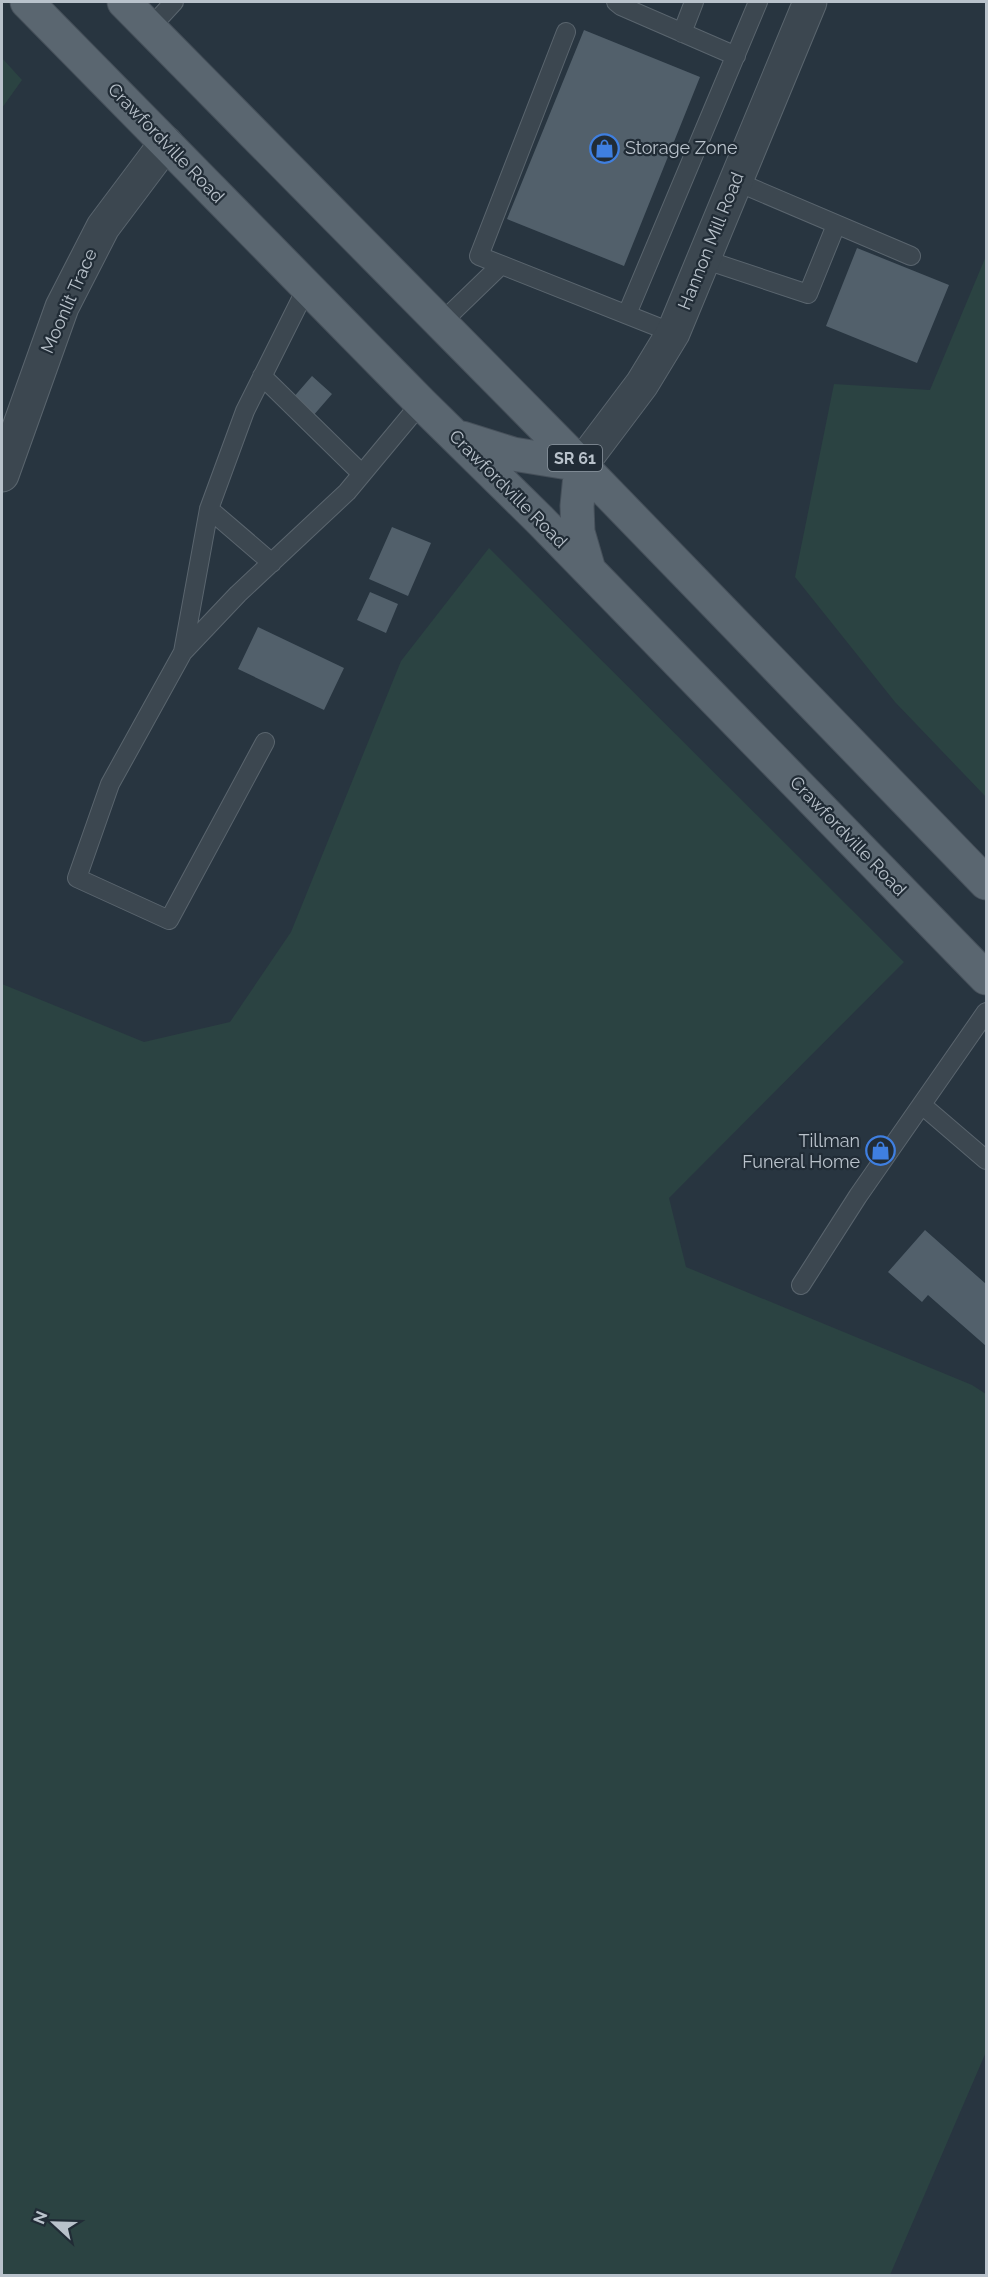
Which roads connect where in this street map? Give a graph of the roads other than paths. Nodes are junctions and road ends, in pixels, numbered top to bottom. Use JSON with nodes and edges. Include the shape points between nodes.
{"nodes":[{"id":1,"x":27,"y":2,"type":"edge"},
{"id":2,"x":124,"y":2,"type":"edge"},
{"id":3,"x":174,"y":2,"type":"edge"},
{"id":4,"x":616,"y":2,"type":"edge"},
{"id":5,"x":694,"y":2,"type":"edge"},
{"id":6,"x":759,"y":2,"type":"edge"},
{"id":7,"x":810,"y":2,"type":"edge"},
{"id":8,"x":150,"y":28,"type":"junction"},
{"id":9,"x":566,"y":32,"type":"dead end"},
{"id":10,"x":681,"y":33,"type":"junction"},
{"id":11,"x":736,"y":56,"type":"junction"},
{"id":12,"x":166,"y":144,"type":"junction"},
{"id":13,"x":735,"y":181,"type":"junction"},
{"id":14,"x":836,"y":225,"type":"junction"},
{"id":15,"x":911,"y":256,"type":"dead end"},
{"id":16,"x":703,"y":259,"type":"junction"},
{"id":17,"x":501,"y":265,"type":"junction"},
{"id":18,"x":308,"y":287,"type":"junction"},
{"id":19,"x":627,"y":314,"type":"junction"},
{"id":20,"x":441,"y":323,"type":"junction"},
{"id":21,"x":673,"y":333,"type":"junction"},
{"id":22,"x":262,"y":376,"type":"junction"},
{"id":23,"x":421,"y":402,"type":"junction"},
{"id":24,"x":454,"y":435,"type":"junction"},
{"id":25,"x":581,"y":465,"type":"junction"},
{"id":26,"x":362,"y":474,"type":"junction"},
{"id":27,"x":2,"y":475,"type":"edge"},
{"id":28,"x":209,"y":509,"type":"junction"},
{"id":29,"x":272,"y":563,"type":"junction"},
{"id":30,"x":590,"y":571,"type":"junction"},
{"id":31,"x":183,"y":652,"type":"junction"},
{"id":32,"x":265,"y":742,"type":"dead end"},
{"id":33,"x":987,"y":883,"type":"edge"},
{"id":34,"x":987,"y":978,"type":"edge"},
{"id":35,"x":987,"y":1012,"type":"edge"},
{"id":36,"x":922,"y":1105,"type":"junction"},
{"id":37,"x":987,"y":1161,"type":"edge"},
{"id":38,"x":801,"y":1285,"type":"dead end"}],
"edges":[{"from":1,"to":12,"type":"main road","name":"Crawfordville Road"},
{"from":2,"to":8,"type":"main road","number":"SR 61"},
{"from":3,"to":8,"type":"lane"},
{"from":4,"to":10,"type":"lane"},
{"from":5,"to":10,"type":"lane"},
{"from":6,"to":11,"type":"lane"},
{"from":7,"to":13,"type":"street","name":"Hannon Mill Road"},
{"from":8,"to":20,"type":"main road","number":"SR 61"},
{"from":9,"to":17,"type":"lane","via":[[478,256]]},
{"from":10,"to":11,"type":"lane"},
{"from":11,"to":19,"type":"lane"},
{"from":12,"to":18,"type":"main road","name":"Crawfordville Road"},
{"from":12,"to":27,"type":"street","name":"Moonlit Trace","via":[[103,227],[63,307]]},
{"from":13,"to":14,"type":"lane"},
{"from":13,"to":16,"type":"street","name":"Hannon Mill Road"},
{"from":14,"to":15,"type":"lane"},
{"from":14,"to":16,"type":"lane","via":[[808,294]]},
{"from":16,"to":21,"type":"street","name":"Hannon Mill Road"},
{"from":17,"to":19,"type":"lane"},
{"from":17,"to":20,"type":"lane"},
{"from":18,"to":22,"type":"lane"},
{"from":18,"to":23,"type":"main road","name":"Crawfordville Road"},
{"from":19,"to":21,"type":"lane"},
{"from":20,"to":25,"type":"main road","number":"SR 61"},
{"from":21,"to":25,"type":"street","name":"Hannon Mill Road","via":[[642,384]]},
{"from":22,"to":26,"type":"lane"},
{"from":22,"to":28,"type":"lane","via":[[244,411]]},
{"from":23,"to":24,"type":"main road","name":"Crawfordville Road"},
{"from":23,"to":26,"type":"lane"},
{"from":24,"to":25,"type":"main road","via":[[513,454]]},
{"from":24,"to":30,"type":"main road","name":"Crawfordville Road"},
{"from":25,"to":30,"type":"main road","via":[[578,532]]},
{"from":25,"to":33,"type":"main road","number":"SR 61"},
{"from":26,"to":29,"type":"lane"},
{"from":28,"to":29,"type":"lane"},
{"from":28,"to":31,"type":"lane"},
{"from":29,"to":31,"type":"lane"},
{"from":30,"to":34,"type":"main road","name":"Crawfordville Road"},
{"from":31,"to":32,"type":"lane","via":[[110,784],[77,878],[169,920]]},
{"from":35,"to":36,"type":"lane"},
{"from":36,"to":37,"type":"lane"},
{"from":36,"to":38,"type":"lane"}]}
